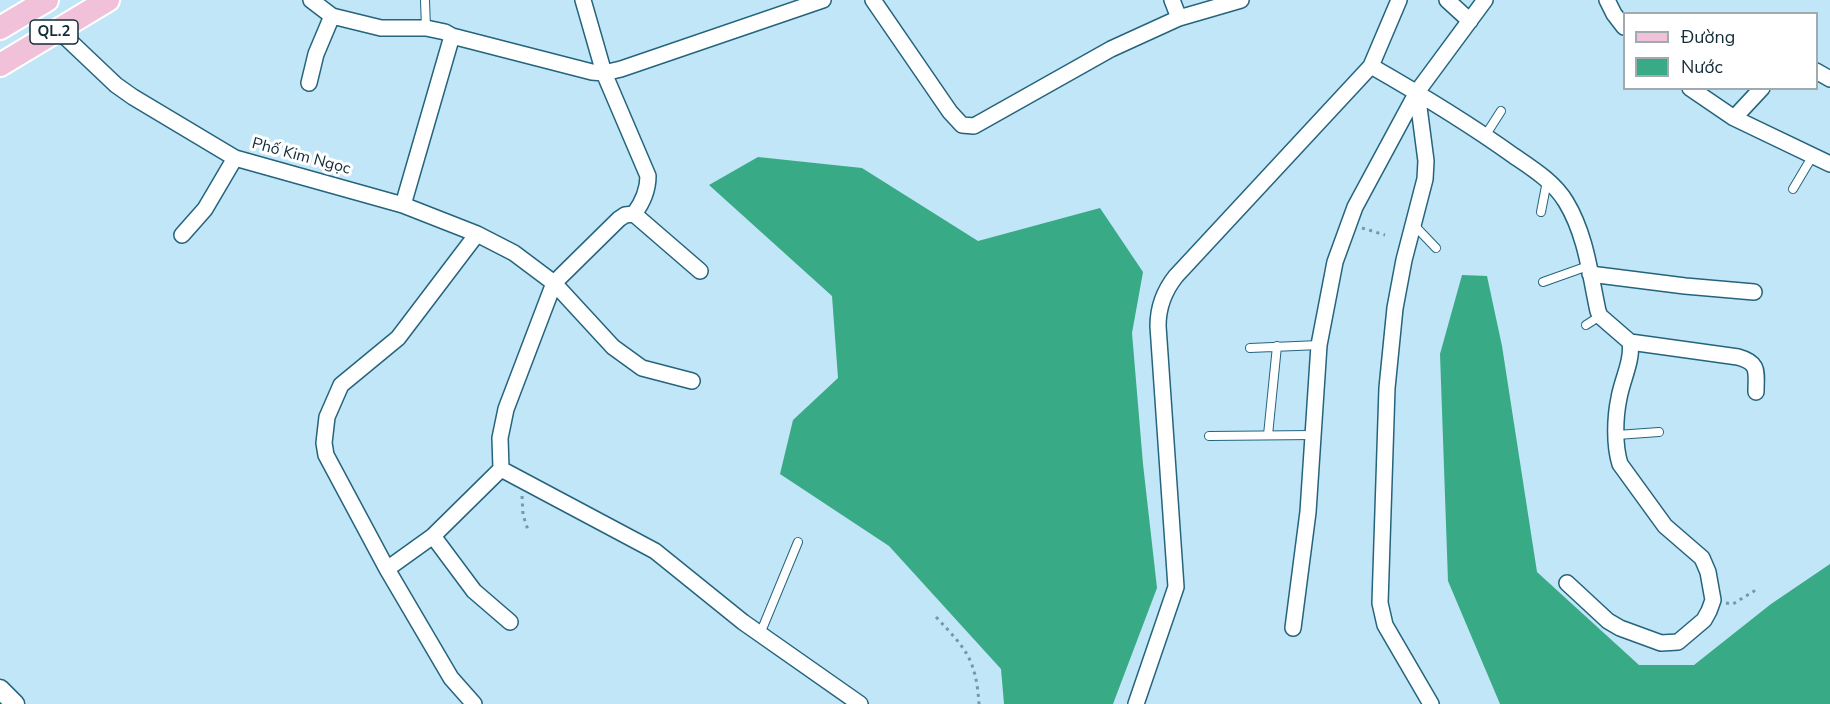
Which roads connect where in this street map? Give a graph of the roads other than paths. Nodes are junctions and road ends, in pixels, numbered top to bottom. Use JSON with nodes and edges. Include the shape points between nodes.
{"nodes":[{"id":1,"x":47,"y":0,"type":"edge"},
{"id":2,"x":108,"y":0,"type":"edge"},
{"id":3,"x":311,"y":0,"type":"edge"},
{"id":4,"x":424,"y":0,"type":"edge"},
{"id":5,"x":583,"y":0,"type":"edge"},
{"id":6,"x":823,"y":0,"type":"edge"},
{"id":7,"x":873,"y":0,"type":"edge"},
{"id":8,"x":1172,"y":0,"type":"edge"},
{"id":9,"x":1241,"y":0,"type":"edge"},
{"id":10,"x":1399,"y":0,"type":"edge"},
{"id":11,"x":1447,"y":0,"type":"edge"},
{"id":12,"x":1485,"y":0,"type":"edge"},
{"id":13,"x":1606,"y":0,"type":"edge"},
{"id":14,"x":806,"y":3,"type":"edge"},
{"id":15,"x":332,"y":16,"type":"junction"},
{"id":16,"x":1179,"y":18,"type":"junction"},
{"id":17,"x":1470,"y":21,"type":"junction"},
{"id":18,"x":1623,"y":26,"type":"edge"},
{"id":19,"x":0,"y":28,"type":"edge"},
{"id":20,"x":426,"y":28,"type":"junction"},
{"id":21,"x":58,"y":30,"type":"junction"},
{"id":22,"x":452,"y":36,"type":"junction"},
{"id":23,"x":0,"y":65,"type":"edge"},
{"id":24,"x":1371,"y":66,"type":"junction"},
{"id":25,"x":604,"y":73,"type":"junction"},
{"id":26,"x":309,"y":83,"type":"dead end"},
{"id":27,"x":1693,"y":90,"type":"edge"},
{"id":28,"x":1760,"y":90,"type":"edge"},
{"id":29,"x":1417,"y":92,"type":"junction"},
{"id":30,"x":1501,"y":111,"type":"dead end"},
{"id":31,"x":1734,"y":118,"type":"junction"},
{"id":32,"x":1485,"y":136,"type":"junction"},
{"id":33,"x":1812,"y":157,"type":"junction"},
{"id":34,"x":235,"y":158,"type":"junction"},
{"id":35,"x":1830,"y":164,"type":"edge"},
{"id":36,"x":1547,"y":181,"type":"junction"},
{"id":37,"x":1793,"y":189,"type":"dead end"},
{"id":38,"x":403,"y":205,"type":"junction"},
{"id":39,"x":1541,"y":212,"type":"dead end"},
{"id":40,"x":634,"y":214,"type":"junction"},
{"id":41,"x":1413,"y":224,"type":"junction"},
{"id":42,"x":477,"y":234,"type":"junction"},
{"id":43,"x":182,"y":235,"type":"dead end"},
{"id":44,"x":1436,"y":248,"type":"dead end"},
{"id":45,"x":1589,"y":270,"type":"junction"},
{"id":46,"x":700,"y":271,"type":"dead end"},
{"id":47,"x":1543,"y":282,"type":"dead end"},
{"id":48,"x":554,"y":284,"type":"junction"},
{"id":49,"x":1754,"y":292,"type":"dead end"},
{"id":50,"x":1600,"y":316,"type":"junction"},
{"id":51,"x":1586,"y":325,"type":"dead end"},
{"id":52,"x":1629,"y":342,"type":"junction"},
{"id":53,"x":1319,"y":345,"type":"junction"},
{"id":54,"x":1277,"y":346,"type":"junction"},
{"id":55,"x":1250,"y":348,"type":"dead end"},
{"id":56,"x":692,"y":381,"type":"dead end"},
{"id":57,"x":1756,"y":392,"type":"dead end"},
{"id":58,"x":1659,"y":432,"type":"dead end"},
{"id":59,"x":1268,"y":435,"type":"junction"},
{"id":60,"x":1314,"y":435,"type":"junction"},
{"id":61,"x":1617,"y":435,"type":"junction"},
{"id":62,"x":1209,"y":436,"type":"dead end"},
{"id":63,"x":501,"y":469,"type":"junction"},
{"id":64,"x":433,"y":536,"type":"junction"},
{"id":65,"x":798,"y":542,"type":"dead end"},
{"id":66,"x":387,"y":569,"type":"junction"},
{"id":67,"x":1567,"y":583,"type":"dead end"},
{"id":68,"x":510,"y":622,"type":"dead end"},
{"id":69,"x":1293,"y":628,"type":"dead end"},
{"id":70,"x":760,"y":634,"type":"junction"},
{"id":71,"x":0,"y":688,"type":"edge"},
{"id":72,"x":15,"y":704,"type":"edge"},
{"id":73,"x":474,"y":704,"type":"edge"},
{"id":74,"x":860,"y":704,"type":"edge"},
{"id":75,"x":1136,"y":704,"type":"edge"},
{"id":76,"x":1431,"y":704,"type":"edge"}],
"edges":[{"from":1,"to":19,"type":"main road","number":"QL.2"},
{"from":2,"to":21,"type":"main road","number":"QL.2"},
{"from":3,"to":15,"type":"street"},
{"from":4,"to":20,"type":"lane"},
{"from":5,"to":25,"type":"street"},
{"from":6,"to":14,"type":"street"},
{"from":7,"to":16,"type":"street","via":[[950,112],[962,125],[974,126],[1111,49]]},
{"from":8,"to":16,"type":"street"},
{"from":9,"to":16,"type":"street"},
{"from":10,"to":24,"type":"street"},
{"from":11,"to":17,"type":"street"},
{"from":12,"to":17,"type":"street"},
{"from":13,"to":18,"type":"street"},
{"from":14,"to":25,"type":"street","via":[[671,53]]},
{"from":15,"to":20,"type":"street","via":[[381,28]]},
{"from":15,"to":26,"type":"street"},
{"from":17,"to":29,"type":"street"},
{"from":20,"to":22,"type":"street"},
{"from":21,"to":23,"type":"main road","number":"QL.2"},
{"from":21,"to":34,"type":"street","name":"Phố Kim Ngọc","via":[[116,85]]},
{"from":22,"to":25,"type":"street"},
{"from":22,"to":38,"type":"street"},
{"from":24,"to":29,"type":"street"},
{"from":24,"to":75,"type":"street","via":[[1176,276],[1164,294],[1158,326],[1176,587]]},
{"from":25,"to":40,"type":"street","via":[[648,176],[644,197]]},
{"from":27,"to":31,"type":"street"},
{"from":28,"to":31,"type":"street"},
{"from":29,"to":32,"type":"street"},
{"from":29,"to":41,"type":"street","via":[[1426,161]]},
{"from":29,"to":53,"type":"street","via":[[1355,207],[1335,262]]},
{"from":30,"to":32,"type":"lane"},
{"from":31,"to":33,"type":"street"},
{"from":32,"to":36,"type":"street"},
{"from":33,"to":35,"type":"street"},
{"from":33,"to":37,"type":"lane"},
{"from":34,"to":38,"type":"street","name":"Phố Kim Ngọc"},
{"from":34,"to":43,"type":"street","via":[[205,208]]},
{"from":36,"to":39,"type":"lane"},
{"from":36,"to":45,"type":"street","via":[[1566,201],[1583,240]]},
{"from":38,"to":42,"type":"street","name":"Phố Kim Ngọc"},
{"from":40,"to":46,"type":"street"},
{"from":40,"to":48,"type":"street","via":[[619,219]]},
{"from":41,"to":44,"type":"lane"},
{"from":41,"to":76,"type":"street","via":[[1395,308],[1387,388],[1380,603],[1385,625]]},
{"from":42,"to":48,"type":"street","name":"Phố Kim Ngọc","via":[[514,253]]},
{"from":42,"to":66,"type":"street","via":[[398,339],[341,385],[327,417],[326,455]]},
{"from":45,"to":47,"type":"lane"},
{"from":45,"to":49,"type":"street","via":[[1685,286]]},
{"from":45,"to":50,"type":"street"},
{"from":48,"to":56,"type":"street","name":"Phố Kim Ngọc","via":[[613,347],[642,368]]},
{"from":48,"to":63,"type":"street","via":[[506,409],[500,438]]},
{"from":50,"to":51,"type":"lane"},
{"from":50,"to":52,"type":"street"},
{"from":52,"to":57,"type":"street","via":[[1750,360],[1755,367]]},
{"from":52,"to":61,"type":"street","via":[[1630,354],[1618,398]]},
{"from":53,"to":54,"type":"lane"},
{"from":53,"to":60,"type":"street"},
{"from":54,"to":55,"type":"lane"},
{"from":54,"to":59,"type":"lane"},
{"from":58,"to":61,"type":"lane"},
{"from":59,"to":60,"type":"lane"},
{"from":59,"to":62,"type":"lane"},
{"from":60,"to":69,"type":"street"},
{"from":61,"to":67,"type":"street","via":[[1620,464],[1665,526],[1702,558],[1713,600],[1704,620],[1677,642],[1661,643],[1608,621]]},
{"from":63,"to":64,"type":"street"},
{"from":63,"to":70,"type":"street","via":[[655,551]]},
{"from":64,"to":66,"type":"street"},
{"from":64,"to":68,"type":"street","via":[[474,591]]},
{"from":65,"to":70,"type":"lane"},
{"from":66,"to":73,"type":"street","via":[[451,678]]},
{"from":70,"to":74,"type":"street"},
{"from":71,"to":72,"type":"street"}]}
